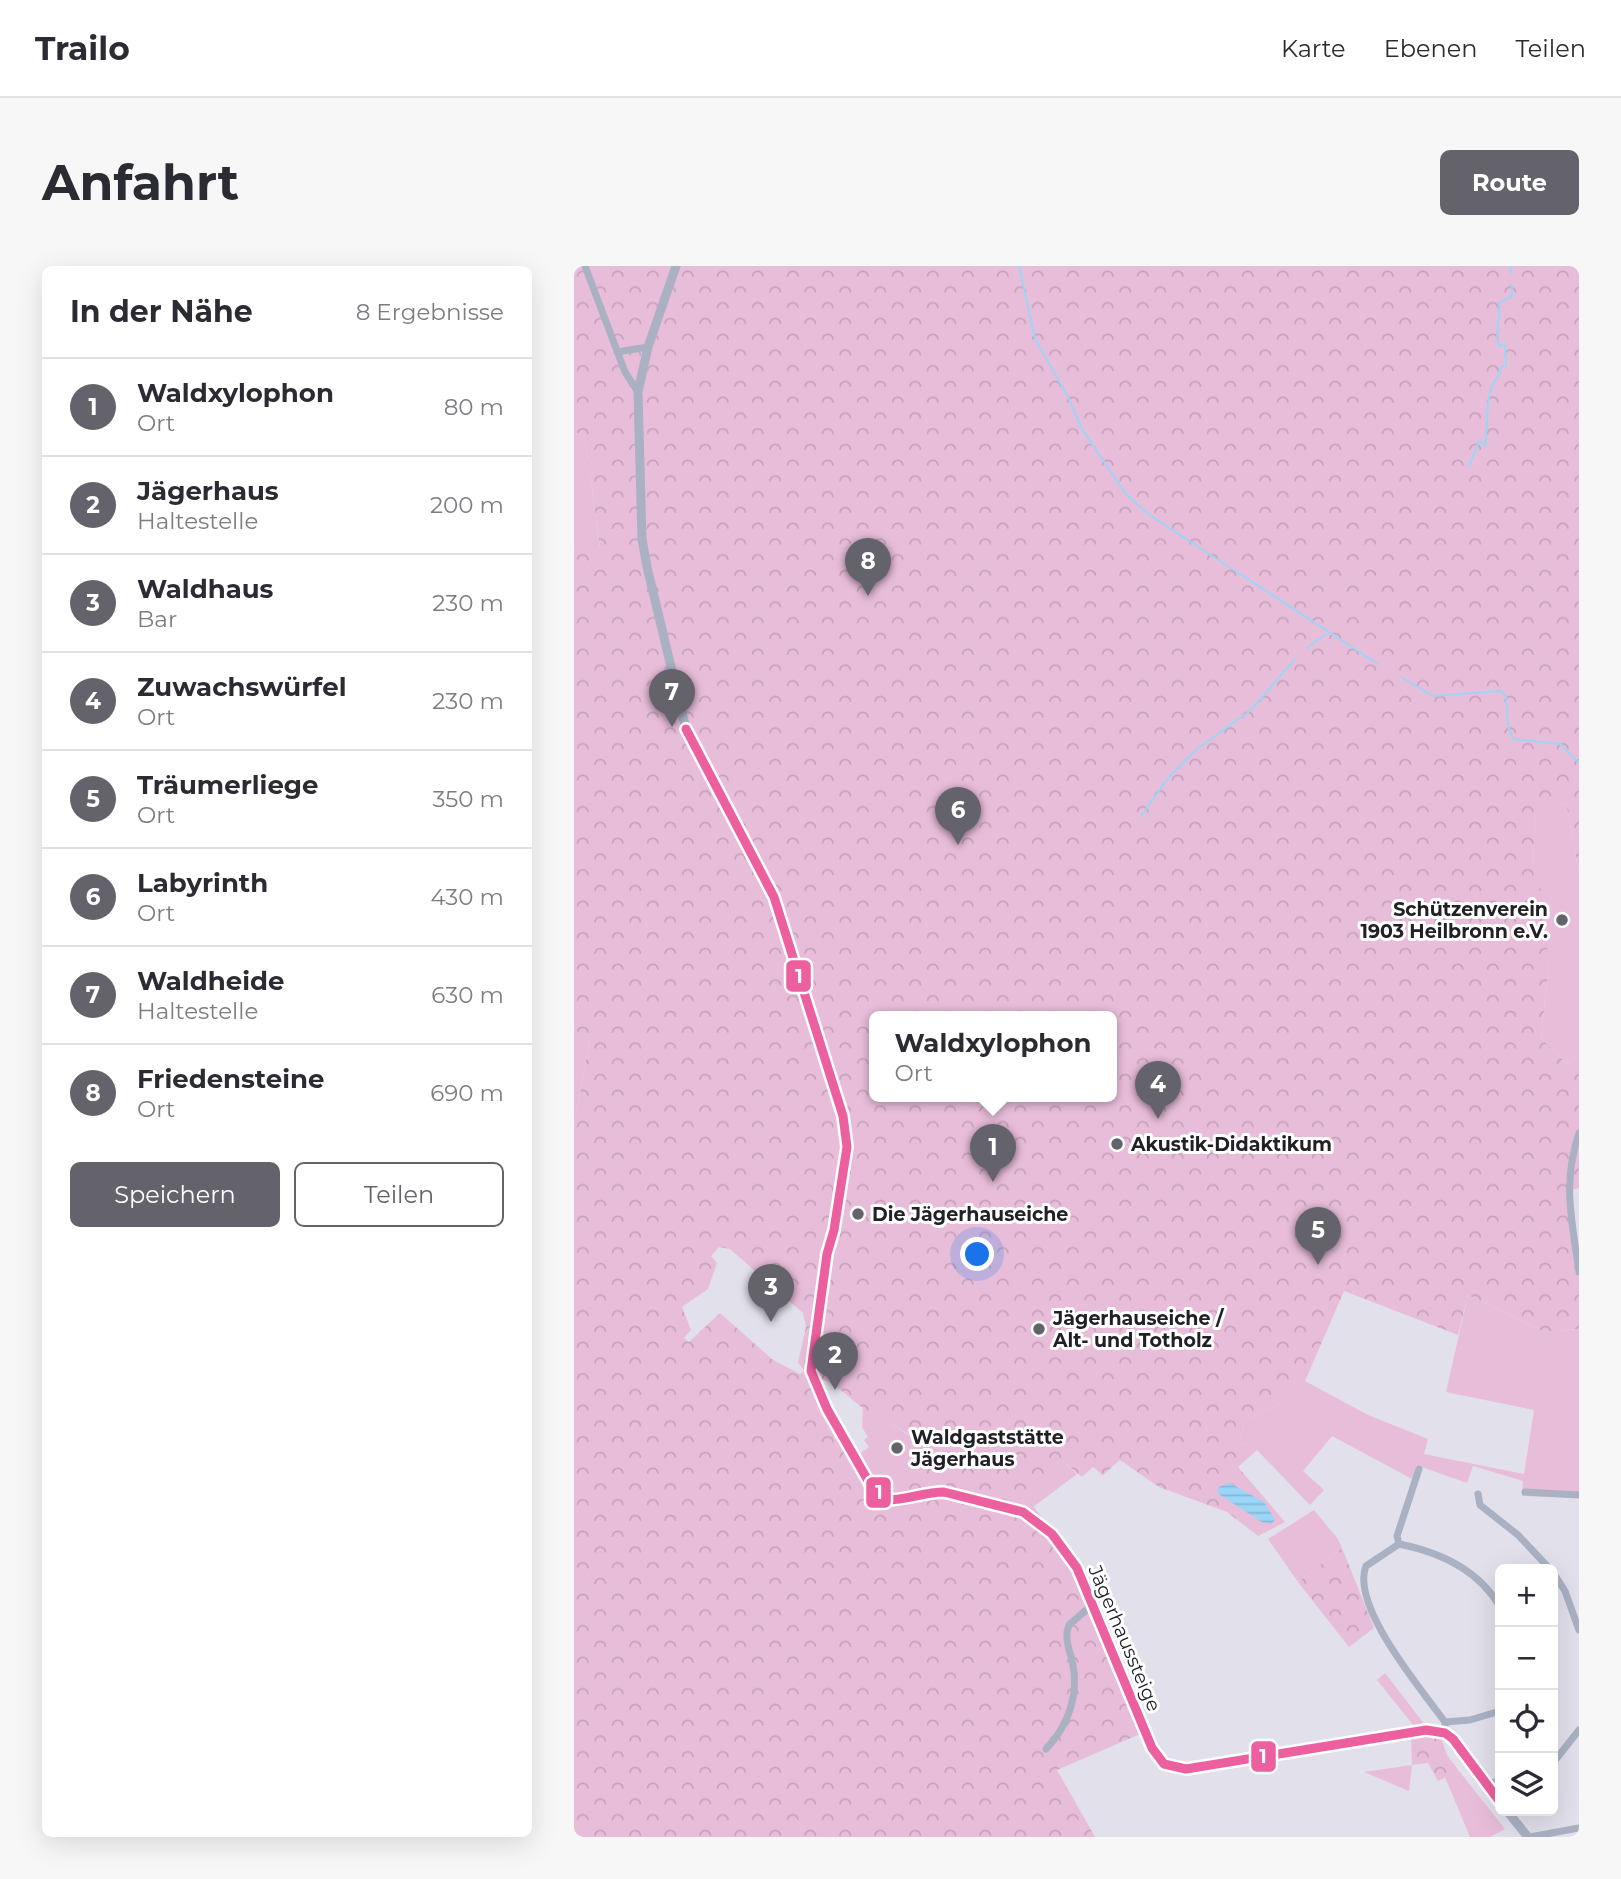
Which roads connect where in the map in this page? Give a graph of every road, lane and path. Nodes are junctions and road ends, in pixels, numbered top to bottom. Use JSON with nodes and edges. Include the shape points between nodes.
{"nodes":[{"id":1,"x":585,"y":266,"type":"edge"},
{"id":2,"x":676,"y":266,"type":"edge"},
{"id":3,"x":648,"y":347,"type":"junction"},
{"id":4,"x":617,"y":352,"type":"junction"},
{"id":5,"x":638,"y":393,"type":"junction"},
{"id":6,"x":1579,"y":1133,"type":"edge"},
{"id":7,"x":1579,"y":1272,"type":"edge"},
{"id":8,"x":1419,"y":1469,"type":"dead end"},
{"id":9,"x":1525,"y":1492,"type":"dead end"},
{"id":10,"x":1478,"y":1494,"type":"dead end"},
{"id":11,"x":1579,"y":1494,"type":"edge"},
{"id":12,"x":1399,"y":1544,"type":"junction"},
{"id":13,"x":1545,"y":1564,"type":"edge"},
{"id":14,"x":1558,"y":1580,"type":"edge"},
{"id":15,"x":1495,"y":1601,"type":"edge"},
{"id":16,"x":1093,"y":1604,"type":"junction"},
{"id":17,"x":1579,"y":1630,"type":"edge"},
{"id":18,"x":1495,"y":1712,"type":"edge"},
{"id":19,"x":1445,"y":1722,"type":"junction"},
{"id":20,"x":1579,"y":1730,"type":"edge"},
{"id":21,"x":1445,"y":1733,"type":"junction"},
{"id":22,"x":1046,"y":1749,"type":"dead end"},
{"id":23,"x":1558,"y":1756,"type":"edge"},
{"id":24,"x":1495,"y":1782,"type":"edge"},
{"id":25,"x":1486,"y":1784,"type":"junction"},
{"id":26,"x":1495,"y":1796,"type":"edge"},
{"id":27,"x":1511,"y":1816,"type":"edge"},
{"id":28,"x":1579,"y":1828,"type":"edge"},
{"id":29,"x":1529,"y":1837,"type":"edge"}],
"edges":[{"from":1,"to":4,"type":"street"},
{"from":2,"to":3,"type":"street"},
{"from":3,"to":4,"type":"street"},
{"from":3,"to":5,"type":"street"},
{"from":4,"to":5,"type":"street"},
{"from":5,"to":16,"type":"street","name":"Jägerhaussteige","via":[[642,539],[686,729],[778,907],[846,1128],[844,1176],[827,1254],[812,1376],[876,1493],[897,1501],[944,1492],[1032,1517],[1070,1556]]},
{"from":6,"to":7,"type":"street","via":[[1568,1184]]},
{"from":8,"to":12,"type":"street","via":[[1397,1536]]},
{"from":9,"to":11,"type":"street"},
{"from":10,"to":13,"type":"street","via":[[1480,1504]]},
{"from":12,"to":15,"type":"street","via":[[1450,1560]]},
{"from":12,"to":19,"type":"street","via":[[1366,1566],[1363,1589],[1397,1657]]},
{"from":14,"to":17,"type":"street"},
{"from":16,"to":21,"type":"street","name":"Jägerhaussteige","via":[[1149,1741],[1164,1764],[1186,1769],[1426,1730]]},
{"from":16,"to":22,"type":"street","via":[[1069,1625],[1072,1705],[1064,1728]]},
{"from":18,"to":19,"type":"street"},
{"from":19,"to":21,"type":"street"},
{"from":20,"to":23,"type":"street"},
{"from":21,"to":25,"type":"street"},
{"from":24,"to":25,"type":"street"},
{"from":25,"to":26,"type":"street"},
{"from":27,"to":29,"type":"street"},
{"from":28,"to":29,"type":"street"}]}
